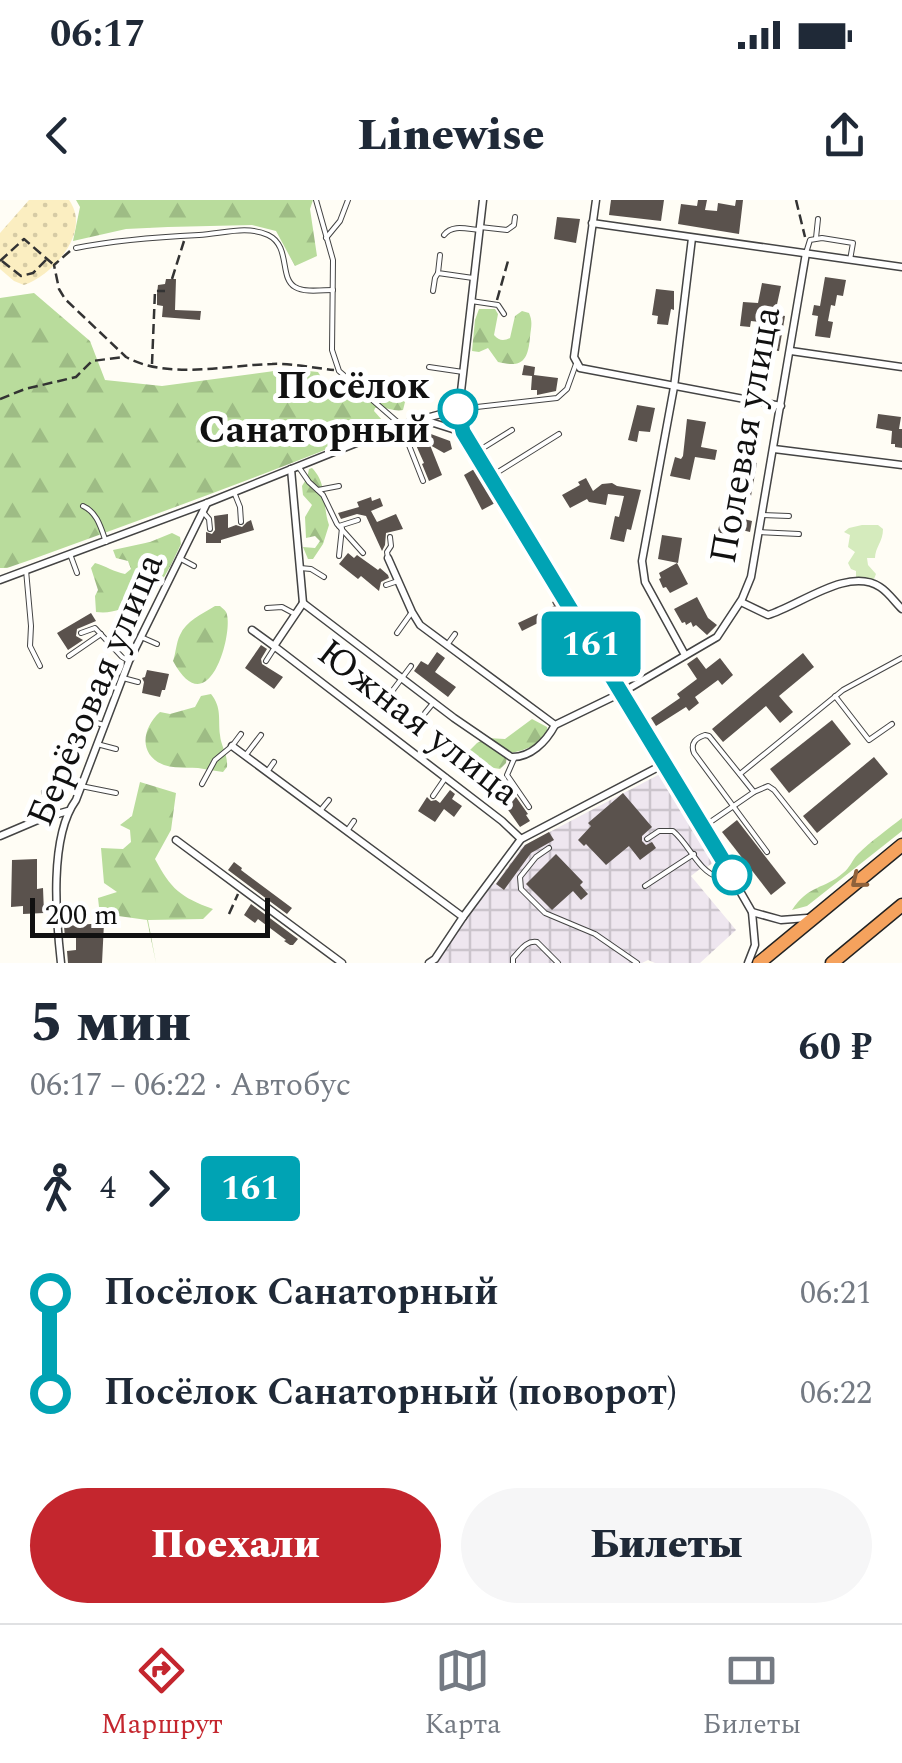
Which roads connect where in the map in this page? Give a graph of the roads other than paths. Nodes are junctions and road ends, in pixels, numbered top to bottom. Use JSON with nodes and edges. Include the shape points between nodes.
{"nodes":[{"id":1,"x":316,"y":200,"type":"edge"},
{"id":2,"x":348,"y":200,"type":"edge"},
{"id":3,"x":483,"y":200,"type":"edge"},
{"id":4,"x":596,"y":200,"type":"edge"},
{"id":5,"x":515,"y":217,"type":"dead end"},
{"id":6,"x":818,"y":220,"type":"dead end"},
{"id":7,"x":592,"y":224,"type":"junction"},
{"id":8,"x":479,"y":228,"type":"junction"},
{"id":9,"x":444,"y":235,"type":"dead end"},
{"id":10,"x":326,"y":238,"type":"junction"},
{"id":11,"x":692,"y":238,"type":"junction"},
{"id":12,"x":816,"y":238,"type":"junction"},
{"id":13,"x":76,"y":248,"type":"road end"},
{"id":14,"x":806,"y":253,"type":"junction"},
{"id":15,"x":440,"y":255,"type":"dead end"},
{"id":16,"x":850,"y":260,"type":"junction"},
{"id":17,"x":902,"y":267,"type":"edge"},
{"id":18,"x":438,"y":273,"type":"junction"},
{"id":19,"x":473,"y":278,"type":"junction"},
{"id":20,"x":333,"y":290,"type":"junction"},
{"id":21,"x":433,"y":291,"type":"dead end"},
{"id":22,"x":471,"y":301,"type":"junction"},
{"id":23,"x":504,"y":314,"type":"dead end"},
{"id":24,"x":791,"y":351,"type":"junction"},
{"id":25,"x":575,"y":360,"type":"junction"},
{"id":26,"x":429,"y":367,"type":"dead end"},
{"id":27,"x":902,"y":367,"type":"edge"},
{"id":28,"x":463,"y":372,"type":"junction"},
{"id":29,"x":674,"y":387,"type":"junction"},
{"id":30,"x":781,"y":406,"type":"junction"},
{"id":31,"x":458,"y":409,"type":"junction"},
{"id":32,"x":420,"y":419,"type":"junction"},
{"id":33,"x":401,"y":426,"type":"junction"},
{"id":34,"x":512,"y":430,"type":"dead end"},
{"id":35,"x":463,"y":432,"type":"junction"},
{"id":36,"x":559,"y":434,"type":"dead end"},
{"id":37,"x":774,"y":448,"type":"junction"},
{"id":38,"x":475,"y":452,"type":"junction"},
{"id":39,"x":902,"y":466,"type":"edge"},
{"id":40,"x":294,"y":467,"type":"junction"},
{"id":41,"x":490,"y":477,"type":"junction"},
{"id":42,"x":424,"y":480,"type":"dead end"},
{"id":43,"x":340,"y":486,"type":"dead end"},
{"id":44,"x":318,"y":490,"type":"junction"},
{"id":45,"x":234,"y":492,"type":"junction"},
{"id":46,"x":208,"y":503,"type":"junction"},
{"id":47,"x":84,"y":506,"type":"dead end"},
{"id":48,"x":203,"y":512,"type":"junction"},
{"id":49,"x":762,"y":516,"type":"junction"},
{"id":50,"x":788,"y":516,"type":"dead end"},
{"id":51,"x":358,"y":520,"type":"dead end"},
{"id":52,"x":241,"y":522,"type":"dead end"},
{"id":53,"x":340,"y":527,"type":"junction"},
{"id":54,"x":210,"y":529,"type":"dead end"},
{"id":55,"x":759,"y":532,"type":"junction"},
{"id":56,"x":799,"y":534,"type":"dead end"},
{"id":57,"x":390,"y":537,"type":"dead end"},
{"id":58,"x":106,"y":542,"type":"junction"},
{"id":59,"x":363,"y":553,"type":"dead end"},
{"id":60,"x":70,"y":554,"type":"junction"},
{"id":61,"x":338,"y":556,"type":"dead end"},
{"id":62,"x":179,"y":558,"type":"junction"},
{"id":63,"x":388,"y":558,"type":"joint"},
{"id":64,"x":194,"y":566,"type":"dead end"},
{"id":65,"x":300,"y":568,"type":"junction"},
{"id":66,"x":26,"y":570,"type":"junction"},
{"id":67,"x":77,"y":573,"type":"dead end"},
{"id":68,"x":324,"y":577,"type":"dead end"},
{"id":69,"x":0,"y":580,"type":"edge"},
{"id":70,"x":398,"y":581,"type":"junction"},
{"id":71,"x":386,"y":584,"type":"dead end"},
{"id":72,"x":740,"y":602,"type":"junction"},
{"id":73,"x":302,"y":604,"type":"junction"},
{"id":74,"x":267,"y":608,"type":"dead end"},
{"id":75,"x":902,"y":609,"type":"edge"},
{"id":76,"x":412,"y":612,"type":"junction"},
{"id":77,"x":296,"y":614,"type":"junction"},
{"id":78,"x":252,"y":630,"type":"dead end"},
{"id":79,"x":81,"y":633,"type":"dead end"},
{"id":80,"x":397,"y":633,"type":"dead end"},
{"id":81,"x":102,"y":634,"type":"junction"},
{"id":82,"x":454,"y":634,"type":"dead end"},
{"id":83,"x":141,"y":637,"type":"junction"},
{"id":84,"x":157,"y":644,"type":"dead end"},
{"id":85,"x":446,"y":645,"type":"junction"},
{"id":86,"x":274,"y":646,"type":"junction"},
{"id":87,"x":685,"y":655,"type":"junction"},
{"id":88,"x":68,"y":656,"type":"dead end"},
{"id":89,"x":902,"y":658,"type":"edge"},
{"id":90,"x":130,"y":661,"type":"junction"},
{"id":91,"x":266,"y":661,"type":"dead end"},
{"id":92,"x":40,"y":666,"type":"dead end"},
{"id":93,"x":410,"y":666,"type":"dead end"},
{"id":94,"x":123,"y":678,"type":"junction"},
{"id":95,"x":402,"y":678,"type":"junction"},
{"id":96,"x":138,"y":682,"type":"dead end"},
{"id":97,"x":90,"y":688,"type":"dead end"},
{"id":98,"x":118,"y":689,"type":"junction"},
{"id":99,"x":621,"y":693,"type":"junction"},
{"id":100,"x":835,"y":696,"type":"junction"},
{"id":101,"x":434,"y":702,"type":"junction"},
{"id":102,"x":425,"y":713,"type":"dead end"},
{"id":103,"x":394,"y":716,"type":"dead end"},
{"id":104,"x":892,"y":724,"type":"dead end"},
{"id":105,"x":104,"y":725,"type":"junction"},
{"id":106,"x":555,"y":725,"type":"junction"},
{"id":107,"x":85,"y":726,"type":"dead end"},
{"id":108,"x":241,"y":734,"type":"dead end"},
{"id":109,"x":261,"y":736,"type":"dead end"},
{"id":110,"x":96,"y":744,"type":"junction"},
{"id":111,"x":232,"y":746,"type":"junction"},
{"id":112,"x":116,"y":750,"type":"dead end"},
{"id":113,"x":244,"y":756,"type":"junction"},
{"id":114,"x":514,"y":758,"type":"junction"},
{"id":115,"x":274,"y":762,"type":"dead end"},
{"id":116,"x":664,"y":764,"type":"junction"},
{"id":117,"x":267,"y":772,"type":"junction"},
{"id":118,"x":740,"y":774,"type":"junction"},
{"id":119,"x":446,"y":777,"type":"junction"},
{"id":120,"x":70,"y":780,"type":"dead end"},
{"id":121,"x":202,"y":784,"type":"dead end"},
{"id":122,"x":82,"y":785,"type":"junction"},
{"id":123,"x":44,"y":792,"type":"dead end"},
{"id":124,"x":754,"y":792,"type":"junction"},
{"id":125,"x":116,"y":793,"type":"dead end"},
{"id":126,"x":433,"y":796,"type":"dead end"},
{"id":127,"x":328,"y":800,"type":"dead end"},
{"id":128,"x":529,"y":808,"type":"dead end"},
{"id":129,"x":732,"y":808,"type":"junction"},
{"id":130,"x":68,"y":812,"type":"junction"},
{"id":131,"x":320,"y":812,"type":"junction"},
{"id":132,"x":54,"y":814,"type":"junction"},
{"id":133,"x":354,"y":822,"type":"dead end"},
{"id":134,"x":703,"y":827,"type":"junction"},
{"id":135,"x":347,"y":832,"type":"junction"},
{"id":136,"x":0,"y":836,"type":"edge"},
{"id":137,"x":521,"y":839,"type":"junction"},
{"id":138,"x":647,"y":839,"type":"dead end"},
{"id":139,"x":176,"y":840,"type":"dead end"},
{"id":140,"x":815,"y":842,"type":"dead end"},
{"id":141,"x":902,"y":845,"type":"edge"},
{"id":142,"x":549,"y":848,"type":"dead end"},
{"id":143,"x":767,"y":852,"type":"dead end"},
{"id":144,"x":694,"y":854,"type":"junction"},
{"id":145,"x":730,"y":872,"type":"junction"},
{"id":146,"x":645,"y":886,"type":"dead end"},
{"id":147,"x":902,"y":905,"type":"edge"},
{"id":148,"x":752,"y":912,"type":"junction"},
{"id":149,"x":463,"y":917,"type":"junction"},
{"id":150,"x":813,"y":918,"type":"junction"},
{"id":151,"x":61,"y":963,"type":"edge"},
{"id":152,"x":342,"y":963,"type":"edge"},
{"id":153,"x":429,"y":963,"type":"edge"},
{"id":154,"x":513,"y":963,"type":"edge"},
{"id":155,"x":558,"y":963,"type":"edge"},
{"id":156,"x":636,"y":963,"type":"edge"},
{"id":157,"x":748,"y":963,"type":"edge"},
{"id":158,"x":759,"y":963,"type":"edge"},
{"id":159,"x":832,"y":963,"type":"edge"}],
"edges":[{"from":1,"to":10,"type":"lane"},
{"from":2,"to":10,"type":"lane"},
{"from":3,"to":8,"type":"street"},
{"from":4,"to":7,"type":"street"},
{"from":5,"to":8,"type":"lane","via":[[506,230]]},
{"from":6,"to":12,"type":"lane"},
{"from":7,"to":11,"type":"street"},
{"from":7,"to":25,"type":"street"},
{"from":8,"to":9,"type":"lane"},
{"from":8,"to":19,"type":"street"},
{"from":10,"to":20,"type":"lane"},
{"from":11,"to":14,"type":"street"},
{"from":11,"to":29,"type":"street"},
{"from":12,"to":14,"type":"lane"},
{"from":12,"to":16,"type":"lane","via":[[852,242]]},
{"from":13,"to":20,"type":"lane","via":[[266,234],[280,246],[292,286]]},
{"from":14,"to":16,"type":"street"},
{"from":14,"to":24,"type":"street","name":"Полевая улица"},
{"from":15,"to":18,"type":"lane"},
{"from":16,"to":17,"type":"street"},
{"from":18,"to":19,"type":"lane"},
{"from":18,"to":21,"type":"lane"},
{"from":19,"to":22,"type":"street"},
{"from":20,"to":33,"type":"lane","via":[[334,361]]},
{"from":22,"to":23,"type":"lane","via":[[498,304]]},
{"from":22,"to":28,"type":"street"},
{"from":24,"to":27,"type":"street"},
{"from":24,"to":30,"type":"street","name":"Полевая улица"},
{"from":25,"to":29,"type":"street","via":[[580,368]]},
{"from":25,"to":31,"type":"lane","via":[[570,384],[558,398]]},
{"from":26,"to":28,"type":"lane"},
{"from":28,"to":31,"type":"street"},
{"from":29,"to":30,"type":"street"},
{"from":29,"to":87,"type":"street","via":[[643,573]]},
{"from":30,"to":37,"type":"street","name":"Полевая улица"},
{"from":31,"to":32,"type":"street"},
{"from":31,"to":35,"type":"street"},
{"from":32,"to":33,"type":"street"},
{"from":32,"to":35,"type":"street"},
{"from":33,"to":40,"type":"street"},
{"from":33,"to":42,"type":"lane"},
{"from":34,"to":38,"type":"lane"},
{"from":35,"to":38,"type":"street"},
{"from":36,"to":41,"type":"lane"},
{"from":37,"to":39,"type":"street"},
{"from":37,"to":49,"type":"street","name":"Полевая улица"},
{"from":38,"to":41,"type":"street"},
{"from":40,"to":44,"type":"lane"},
{"from":40,"to":45,"type":"street"},
{"from":40,"to":65,"type":"street"},
{"from":41,"to":99,"type":"street"},
{"from":43,"to":44,"type":"lane"},
{"from":44,"to":53,"type":"lane"},
{"from":45,"to":46,"type":"street"},
{"from":45,"to":52,"type":"lane"},
{"from":46,"to":48,"type":"street","name":"Берёзовая улица"},
{"from":46,"to":58,"type":"street"},
{"from":47,"to":58,"type":"lane"},
{"from":48,"to":54,"type":"lane"},
{"from":48,"to":62,"type":"street","name":"Берёзовая улица"},
{"from":49,"to":50,"type":"lane"},
{"from":49,"to":55,"type":"street","name":"Полевая улица"},
{"from":51,"to":53,"type":"lane"},
{"from":53,"to":59,"type":"lane"},
{"from":53,"to":61,"type":"lane"},
{"from":55,"to":56,"type":"lane"},
{"from":55,"to":72,"type":"street","name":"Полевая улица","via":[[752,577]]},
{"from":57,"to":63,"type":"lane"},
{"from":58,"to":60,"type":"street"},
{"from":60,"to":66,"type":"street"},
{"from":60,"to":67,"type":"lane"},
{"from":62,"to":64,"type":"lane"},
{"from":62,"to":83,"type":"street","name":"Берёзовая улица"},
{"from":63,"to":70,"type":"street"},
{"from":65,"to":68,"type":"lane"},
{"from":65,"to":73,"type":"street"},
{"from":66,"to":69,"type":"street"},
{"from":66,"to":92,"type":"lane","via":[[30,646]]},
{"from":70,"to":71,"type":"lane"},
{"from":70,"to":76,"type":"street"},
{"from":72,"to":75,"type":"street","via":[[768,615],[852,582],[878,586]]},
{"from":72,"to":87,"type":"street","name":"Полевая улица","via":[[717,637]]},
{"from":73,"to":77,"type":"street","name":"Южная улица"},
{"from":73,"to":95,"type":"street"},
{"from":74,"to":77,"type":"lane"},
{"from":76,"to":80,"type":"lane"},
{"from":76,"to":85,"type":"street"},
{"from":77,"to":86,"type":"street","name":"Южная улица"},
{"from":78,"to":86,"type":"street"},
{"from":79,"to":81,"type":"lane","via":[[92,628]]},
{"from":81,"to":88,"type":"lane"},
{"from":81,"to":90,"type":"lane"},
{"from":82,"to":85,"type":"lane"},
{"from":83,"to":84,"type":"lane"},
{"from":83,"to":90,"type":"street","name":"Берёзовая улица"},
{"from":85,"to":106,"type":"street"},
{"from":86,"to":91,"type":"lane"},
{"from":86,"to":119,"type":"street","name":"Южная улица"},
{"from":87,"to":99,"type":"street"},
{"from":89,"to":100,"type":"lane"},
{"from":90,"to":94,"type":"street","name":"Берёзовая улица"},
{"from":93,"to":95,"type":"lane"},
{"from":94,"to":96,"type":"lane"},
{"from":94,"to":98,"type":"street","name":"Берёзовая улица"},
{"from":95,"to":101,"type":"street"},
{"from":95,"to":103,"type":"lane","via":[[393,690]]},
{"from":97,"to":98,"type":"lane"},
{"from":98,"to":105,"type":"street","name":"Берёзовая улица"},
{"from":99,"to":106,"type":"street"},
{"from":99,"to":116,"type":"street"},
{"from":100,"to":104,"type":"lane","via":[[869,740]]},
{"from":100,"to":118,"type":"lane"},
{"from":101,"to":102,"type":"lane"},
{"from":101,"to":114,"type":"street"},
{"from":105,"to":107,"type":"lane"},
{"from":105,"to":110,"type":"street","name":"Берёзовая улица"},
{"from":106,"to":114,"type":"street","via":[[532,751]]},
{"from":108,"to":111,"type":"lane"},
{"from":109,"to":113,"type":"lane"},
{"from":110,"to":112,"type":"lane"},
{"from":110,"to":122,"type":"street","name":"Берёзовая улица"},
{"from":111,"to":113,"type":"street"},
{"from":111,"to":121,"type":"lane","via":[[214,760]]},
{"from":113,"to":117,"type":"street"},
{"from":114,"to":128,"type":"lane","via":[[507,775]]},
{"from":115,"to":117,"type":"lane"},
{"from":116,"to":134,"type":"street"},
{"from":116,"to":137,"type":"street"},
{"from":117,"to":131,"type":"street"},
{"from":118,"to":124,"type":"lane"},
{"from":118,"to":129,"type":"lane","via":[[710,736],[692,743]]},
{"from":119,"to":126,"type":"lane"},
{"from":119,"to":137,"type":"street","name":"Южная улица"},
{"from":120,"to":122,"type":"lane"},
{"from":122,"to":125,"type":"lane"},
{"from":122,"to":130,"type":"street","name":"Берёзовая улица"},
{"from":123,"to":132,"type":"lane"},
{"from":124,"to":129,"type":"lane"},
{"from":124,"to":140,"type":"lane","via":[[774,790]]},
{"from":127,"to":131,"type":"lane"},
{"from":129,"to":134,"type":"lane"},
{"from":129,"to":143,"type":"lane"},
{"from":130,"to":132,"type":"street"},
{"from":130,"to":151,"type":"street","name":"Берёзовая улица","via":[[58,852]]},
{"from":131,"to":135,"type":"street"},
{"from":132,"to":136,"type":"street"},
{"from":133,"to":135,"type":"lane"},
{"from":134,"to":145,"type":"street"},
{"from":135,"to":149,"type":"street"},
{"from":137,"to":149,"type":"street"},
{"from":138,"to":144,"type":"lane","via":[[672,831]]},
{"from":139,"to":152,"type":"street"},
{"from":141,"to":150,"type":"highway","one_way":true},
{"from":142,"to":156,"type":"lane","via":[[520,876],[520,889],[546,914],[595,934]]},
{"from":144,"to":145,"type":"lane","via":[[712,876]]},
{"from":144,"to":146,"type":"lane"},
{"from":145,"to":148,"type":"street"},
{"from":147,"to":159,"type":"highway"},
{"from":148,"to":150,"type":"street","via":[[781,920]]},
{"from":148,"to":157,"type":"street","via":[[755,944]]},
{"from":149,"to":153,"type":"street"},
{"from":150,"to":158,"type":"highway"},
{"from":154,"to":155,"type":"lane","via":[[533,941]]}]}
